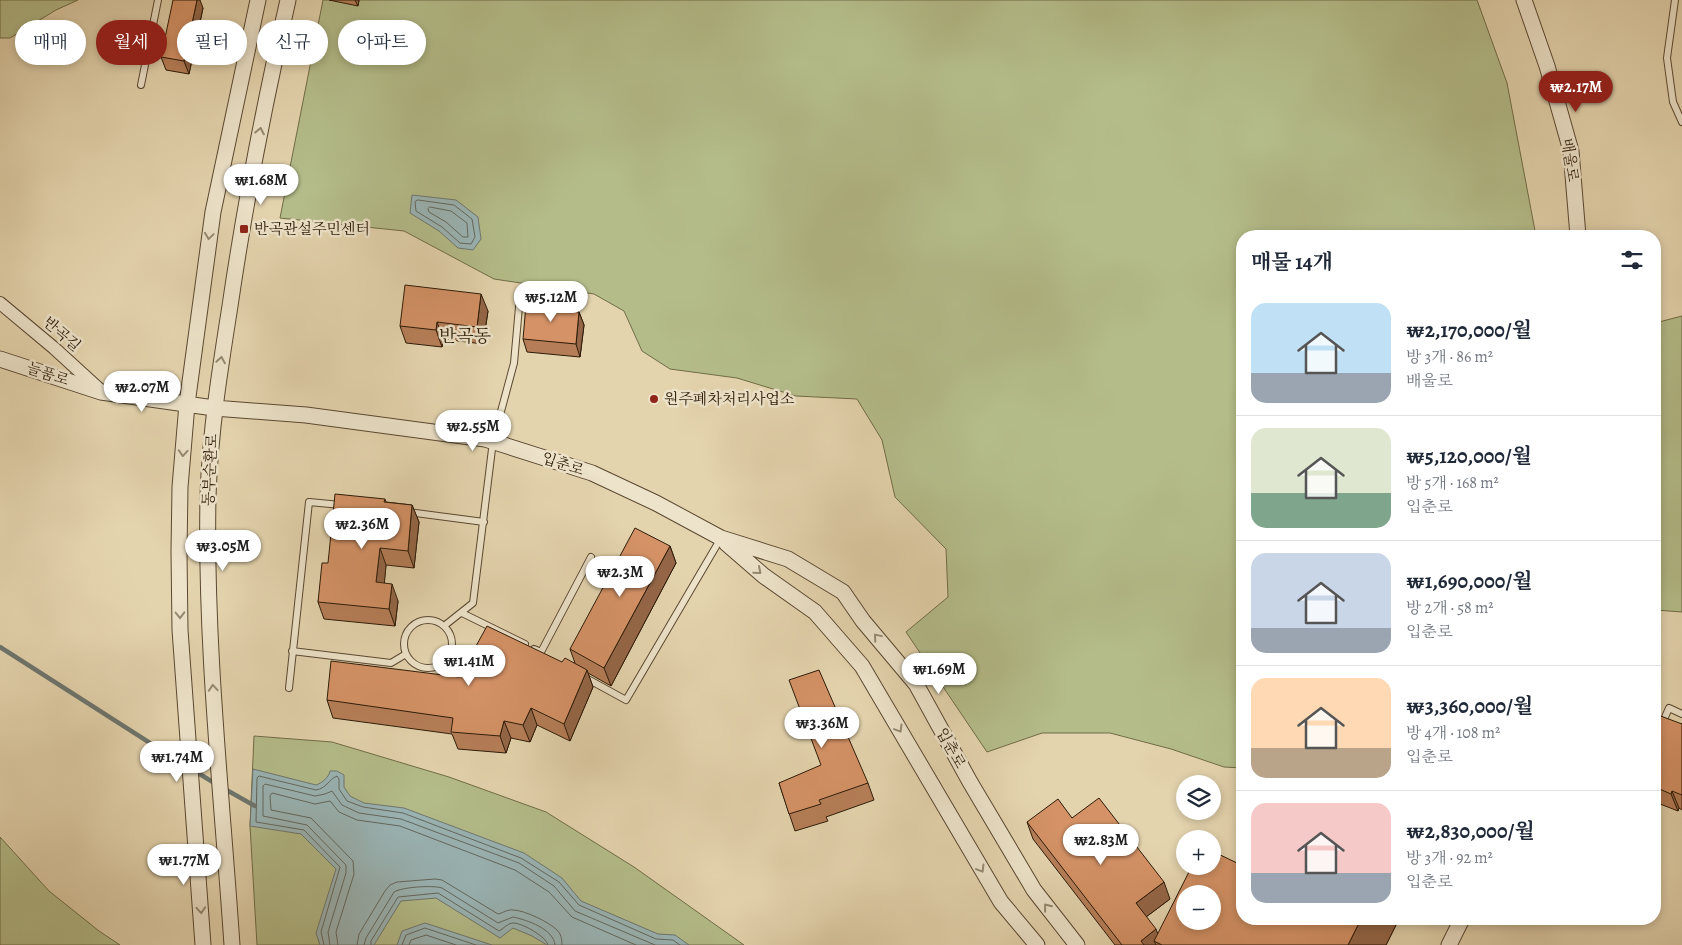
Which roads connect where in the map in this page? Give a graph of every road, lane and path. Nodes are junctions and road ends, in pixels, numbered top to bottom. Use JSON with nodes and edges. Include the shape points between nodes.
{"nodes":[{"id":1,"x":158,"y":0,"type":"edge"},
{"id":2,"x":258,"y":0,"type":"edge"},
{"id":3,"x":288,"y":0,"type":"edge"},
{"id":4,"x":1524,"y":0,"type":"edge"},
{"id":5,"x":1675,"y":0,"type":"edge"},
{"id":6,"x":141,"y":85,"type":"dead end"},
{"id":7,"x":1682,"y":122,"type":"edge"},
{"id":8,"x":1578,"y":230,"type":"edge"},
{"id":9,"x":0,"y":303,"type":"edge"},
{"id":10,"x":519,"y":307,"type":"dead end"},
{"id":11,"x":0,"y":359,"type":"edge"},
{"id":12,"x":101,"y":392,"type":"junction"},
{"id":13,"x":187,"y":404,"type":"junction"},
{"id":14,"x":214,"y":408,"type":"junction"},
{"id":15,"x":493,"y":441,"type":"junction"},
{"id":16,"x":346,"y":506,"type":"edge"},
{"id":17,"x":404,"y":512,"type":"edge"},
{"id":18,"x":484,"y":522,"type":"junction"},
{"id":19,"x":721,"y":538,"type":"junction"},
{"id":20,"x":591,"y":557,"type":"dead end"},
{"id":21,"x":462,"y":612,"type":"junction"},
{"id":22,"x":444,"y":626,"type":"junction"},
{"id":23,"x":292,"y":651,"type":"junction"},
{"id":24,"x":541,"y":652,"type":"junction"},
{"id":25,"x":406,"y":654,"type":"junction"},
{"id":26,"x":550,"y":657,"type":"edge"},
{"id":27,"x":575,"y":672,"type":"edge"},
{"id":28,"x":289,"y":688,"type":"dead end"},
{"id":29,"x":1682,"y":714,"type":"edge"},
{"id":30,"x":1661,"y":726,"type":"edge"},
{"id":31,"x":1459,"y":925,"type":"edge"},
{"id":32,"x":203,"y":945,"type":"edge"},
{"id":33,"x":232,"y":945,"type":"edge"},
{"id":34,"x":1037,"y":945,"type":"edge"},
{"id":35,"x":1078,"y":945,"type":"edge"},
{"id":36,"x":1449,"y":945,"type":"edge"}],
"edges":[{"from":1,"to":6,"type":"lane"},
{"from":2,"to":13,"type":"street","name":"동부순환로","one_way":true,"via":[[213,212]]},
{"from":14,"to":3,"type":"street","name":"동부순환로","one_way":true,"via":[[243,219]]},
{"from":4,"to":8,"type":"street","name":"배울로","via":[[1571,152]]},
{"from":5,"to":7,"type":"lane","via":[[1667,58],[1673,102]]},
{"from":9,"to":12,"type":"street","name":"반곡길"},
{"from":10,"to":15,"type":"lane","via":[[514,363]]},
{"from":11,"to":12,"type":"street","name":"늘품로"},
{"from":12,"to":13,"type":"street","name":"늘품로"},
{"from":13,"to":14,"type":"street","name":"늘품로"},
{"from":13,"to":32,"type":"street","name":"동부순환로","one_way":true,"via":[[180,487],[180,630]]},
{"from":14,"to":15,"type":"street","name":"입춘로","via":[[306,415]]},
{"from":33,"to":14,"type":"street","name":"동부순환로","one_way":true,"via":[[209,631],[208,494]]},
{"from":15,"to":18,"type":"lane"},
{"from":15,"to":19,"type":"street","name":"입춘로","via":[[592,474]]},
{"from":16,"to":23,"type":"lane","via":[[308,502]]},
{"from":17,"to":18,"type":"lane"},
{"from":18,"to":21,"type":"lane","via":[[473,604]]},
{"from":19,"to":27,"type":"lane","via":[[626,700]]},
{"from":19,"to":34,"type":"street","name":"입춘로","one_way":true,"via":[[764,576],[815,612],[862,666],[1001,902]]},
{"from":35,"to":19,"type":"street","name":"입춘로","one_way":true,"via":[[1034,890],[916,684],[843,592],[788,559]]},
{"from":20,"to":24,"type":"lane"},
{"from":21,"to":22,"type":"lane"},
{"from":21,"to":24,"type":"lane"},
{"from":22,"to":25,"type":"lane","via":[[426,620],[412,626],[405,639]]},
{"from":22,"to":25,"type":"lane","via":[[452,644],[451,652],[441,664],[434,668],[418,666]]},
{"from":23,"to":25,"type":"lane","via":[[391,664]]},
{"from":23,"to":28,"type":"lane"},
{"from":24,"to":26,"type":"lane"},
{"from":29,"to":30,"type":"lane","via":[[1669,708]]},
{"from":31,"to":36,"type":"street"}]}
